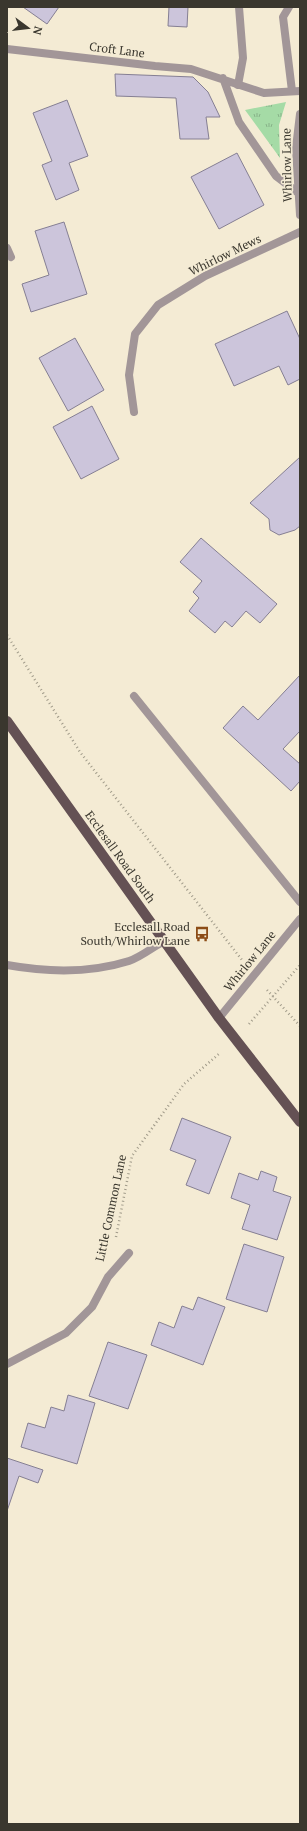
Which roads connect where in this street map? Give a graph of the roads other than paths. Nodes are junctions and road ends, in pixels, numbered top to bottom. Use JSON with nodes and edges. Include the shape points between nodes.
{"nodes":[{"id":1,"x":239,"y":7,"type":"edge"},
{"id":2,"x":289,"y":7,"type":"edge"},
{"id":3,"x":7,"y":49,"type":"edge"},
{"id":4,"x":223,"y":78,"type":"junction"},
{"id":5,"x":238,"y":85,"type":"junction"},
{"id":6,"x":296,"y":91,"type":"edge"},
{"id":7,"x":300,"y":114,"type":"edge"},
{"id":8,"x":297,"y":192,"type":"junction"},
{"id":9,"x":300,"y":215,"type":"edge"},
{"id":10,"x":300,"y":232,"type":"edge"},
{"id":11,"x":7,"y":248,"type":"edge"},
{"id":12,"x":11,"y":257,"type":"dead end"},
{"id":13,"x":134,"y":412,"type":"dead end"},
{"id":14,"x":134,"y":696,"type":"dead end"},
{"id":15,"x":7,"y":721,"type":"edge"},
{"id":16,"x":300,"y":902,"type":"edge"},
{"id":17,"x":300,"y":918,"type":"edge"},
{"id":18,"x":164,"y":940,"type":"junction"},
{"id":19,"x":7,"y":965,"type":"edge"},
{"id":20,"x":219,"y":1018,"type":"junction"},
{"id":21,"x":300,"y":1122,"type":"edge"},
{"id":22,"x":129,"y":1253,"type":"dead end"},
{"id":23,"x":7,"y":1364,"type":"edge"}],
"edges":[{"from":1,"to":5,"type":"street","via":[[243,58]]},
{"from":2,"to":6,"type":"street","via":[[283,17]]},
{"from":3,"to":4,"type":"street","name":"Croft Lane","via":[[191,69]]},
{"from":4,"to":5,"type":"street","name":"Croft Lane"},
{"from":4,"to":8,"type":"street","via":[[239,122],[276,176]]},
{"from":5,"to":6,"type":"street","name":"Croft Lane","via":[[264,93]]},
{"from":7,"to":8,"type":"street","name":"Whirlow Lane","via":[[296,148]]},
{"from":8,"to":9,"type":"street","name":"Whirlow Lane"},
{"from":10,"to":13,"type":"street","name":"Whirlow Mews","via":[[205,276],[158,305],[135,334],[130,376]]},
{"from":11,"to":12,"type":"street"},
{"from":14,"to":16,"type":"street"},
{"from":15,"to":18,"type":"main road","name":"Ecclesall Road South"},
{"from":17,"to":20,"type":"street","name":"Whirlow Lane"},
{"from":18,"to":19,"type":"street","via":[[130,961],[93,969],[37,971]]},
{"from":18,"to":20,"type":"main road","name":"Ecclesall Road South"},
{"from":20,"to":21,"type":"main road","name":"Ecclesall Road South"},
{"from":22,"to":23,"type":"street","name":"Little Common Lane","via":[[108,1277],[92,1307],[66,1333]]}]}
